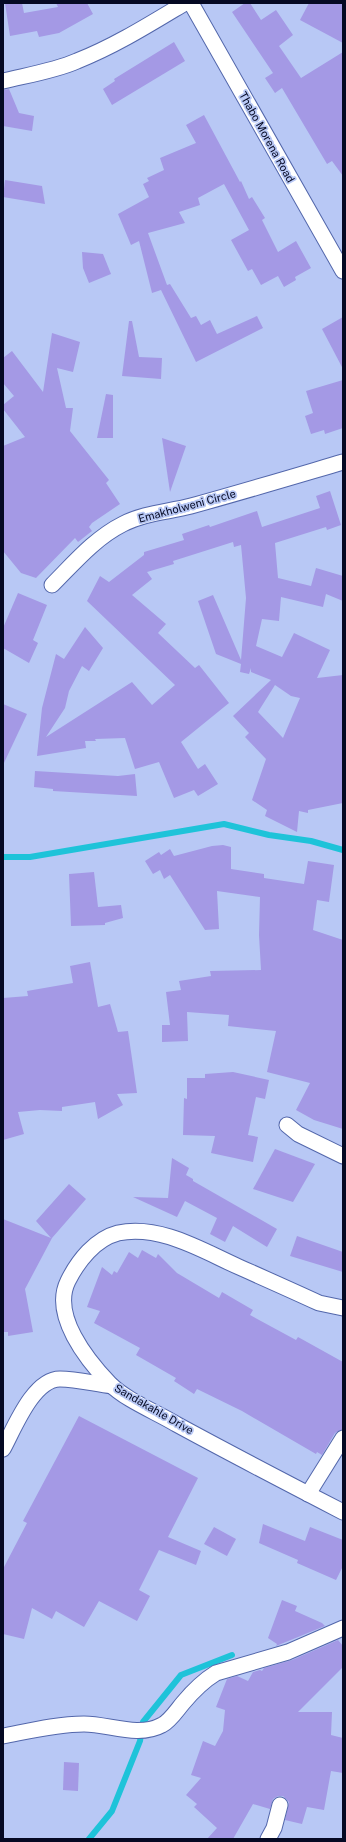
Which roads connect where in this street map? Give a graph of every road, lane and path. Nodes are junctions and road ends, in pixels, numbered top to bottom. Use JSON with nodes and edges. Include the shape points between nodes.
{"nodes":[{"id":1,"x":185,"y":3,"type":"edge"},
{"id":2,"x":191,"y":3,"type":"edge"},
{"id":3,"x":3,"y":80,"type":"edge"},
{"id":4,"x":343,"y":271,"type":"edge"},
{"id":5,"x":343,"y":462,"type":"edge"},
{"id":6,"x":52,"y":585,"type":"dead end"},
{"id":7,"x":288,"y":1125,"type":"dead end"},
{"id":8,"x":343,"y":1156,"type":"edge"},
{"id":9,"x":343,"y":1308,"type":"edge"},
{"id":10,"x":112,"y":1386,"type":"junction"},
{"id":11,"x":343,"y":1438,"type":"edge"},
{"id":12,"x":3,"y":1449,"type":"edge"},
{"id":13,"x":308,"y":1494,"type":"junction"},
{"id":14,"x":343,"y":1512,"type":"edge"},
{"id":15,"x":343,"y":1628,"type":"edge"},
{"id":16,"x":3,"y":1736,"type":"edge"},
{"id":17,"x":280,"y":1805,"type":"dead end"},
{"id":18,"x":268,"y":1839,"type":"edge"}],
"edges":[{"from":1,"to":3,"type":"street","via":[[112,46],[76,62]]},
{"from":2,"to":4,"type":"street","name":"Thabo Morena Road"},
{"from":5,"to":6,"type":"street","name":"Emakholweni Circle","via":[[189,507],[124,523],[93,545]]},
{"from":7,"to":8,"type":"street","via":[[298,1134]]},
{"from":9,"to":10,"type":"street","name":"Sandakahle Drive","via":[[319,1303],[178,1239],[143,1232],[118,1233],[96,1245],[77,1264],[65,1287],[64,1308],[70,1327],[85,1353]]},
{"from":10,"to":12,"type":"street","via":[[60,1379],[44,1384],[28,1403]]},
{"from":10,"to":13,"type":"street","name":"Sandakahle Drive","via":[[153,1411]]},
{"from":11,"to":13,"type":"street"},
{"from":13,"to":14,"type":"street","name":"Sandakahle Drive"},
{"from":15,"to":16,"type":"street","via":[[288,1652],[216,1673],[192,1692],[164,1725],[156,1728],[143,1730],[84,1724]]},
{"from":17,"to":18,"type":"street"}]}
